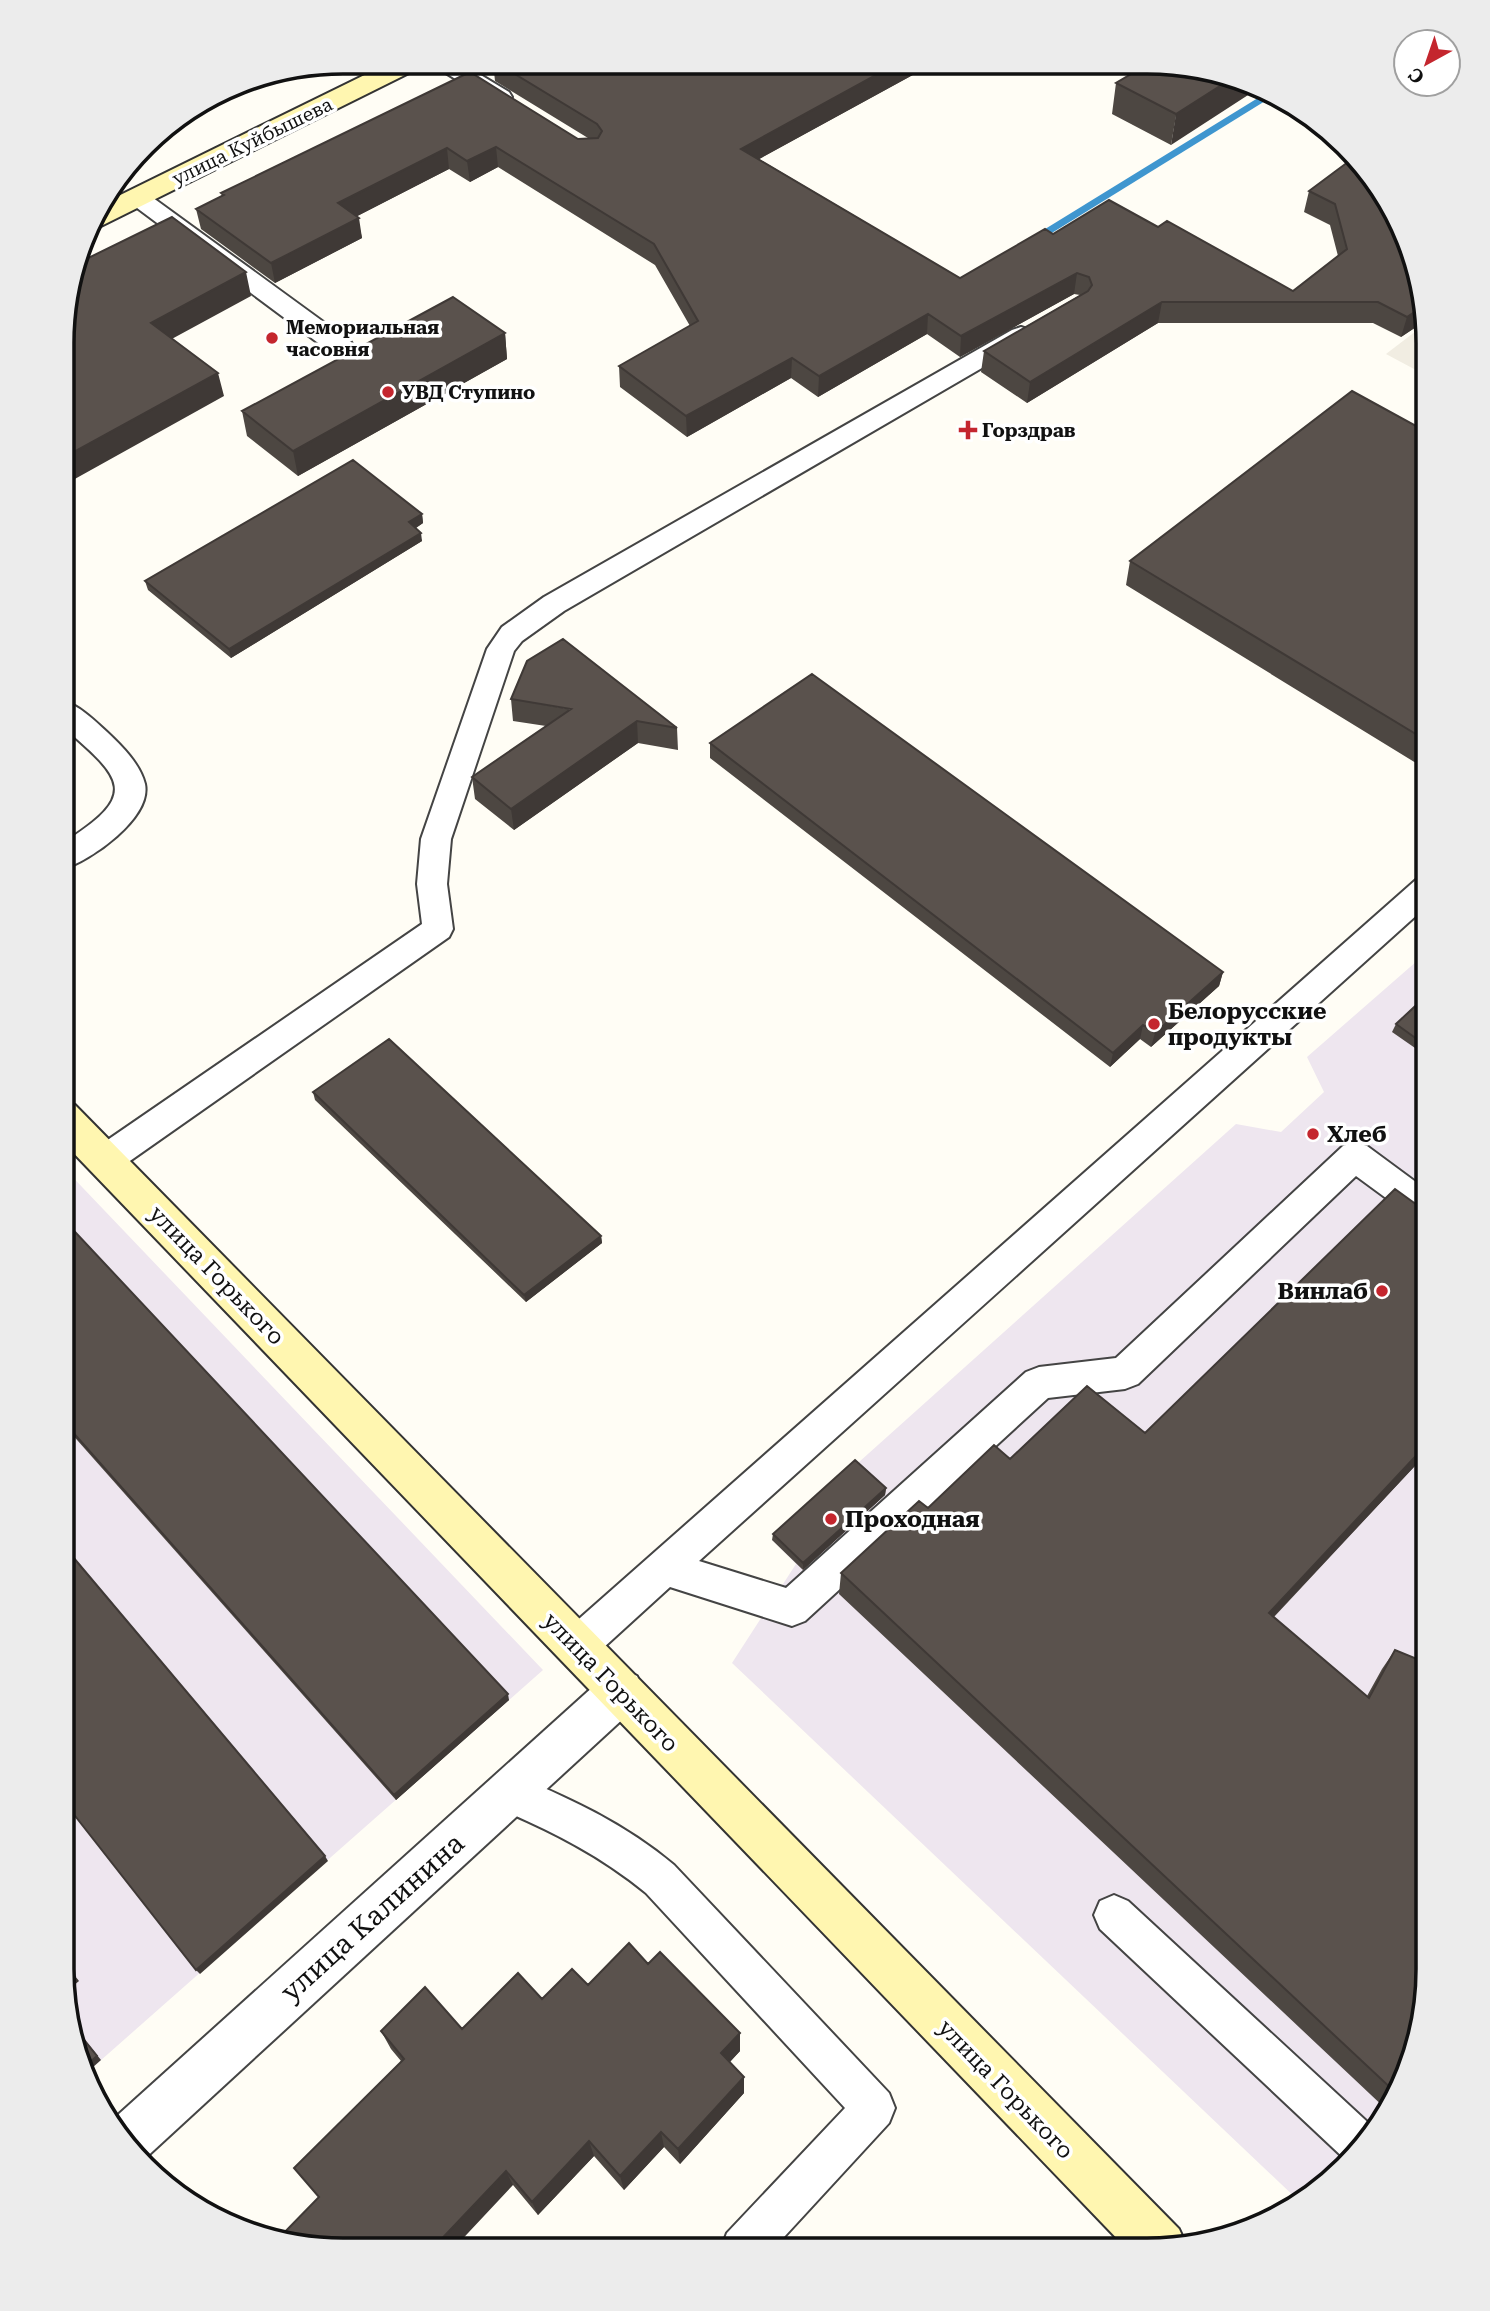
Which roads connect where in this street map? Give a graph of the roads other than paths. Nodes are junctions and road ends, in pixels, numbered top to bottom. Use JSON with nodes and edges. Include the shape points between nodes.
{"nodes":[{"id":1,"x":388,"y":74,"type":"edge"},
{"id":2,"x":463,"y":74,"type":"edge"},
{"id":3,"x":523,"y":111,"type":"edge"},
{"id":4,"x":137,"y":197,"type":"junction"},
{"id":5,"x":107,"y":211,"type":"edge"},
{"id":6,"x":1040,"y":324,"type":"edge"},
{"id":7,"x":342,"y":348,"type":"dead end"},
{"id":8,"x":74,"y":721,"type":"edge"},
{"id":9,"x":74,"y":851,"type":"edge"},
{"id":10,"x":1416,"y":898,"type":"edge"},
{"id":11,"x":74,"y":1128,"type":"edge"},
{"id":12,"x":105,"y":1160,"type":"junction"},
{"id":13,"x":1416,"y":1201,"type":"edge"},
{"id":14,"x":664,"y":1568,"type":"junction"},
{"id":15,"x":577,"y":1646,"type":"junction"},
{"id":16,"x":621,"y":1691,"type":"junction"},
{"id":17,"x":509,"y":1793,"type":"junction"},
{"id":18,"x":1114,"y":1915,"type":"dead end"},
{"id":19,"x":132,"y":2136,"type":"edge"},
{"id":20,"x":1355,"y":2140,"type":"edge"},
{"id":21,"x":753,"y":2238,"type":"edge"},
{"id":22,"x":1152,"y":2238,"type":"edge"}],
"edges":[{"from":1,"to":4,"type":"street","name":"улица Куйбышева"},
{"from":2,"to":3,"type":"lane"},
{"from":4,"to":5,"type":"street","name":"улица Куйбышева"},
{"from":4,"to":7,"type":"lane"},
{"from":6,"to":12,"type":"lane","via":[[566,597],[512,634],[500,649],[436,839],[431,896],[438,929]]},
{"from":8,"to":9,"type":"lane","via":[[117,762],[130,780],[130,797],[118,816]]},
{"from":10,"to":14,"type":"lane"},
{"from":11,"to":12,"type":"street","name":"улица Горького"},
{"from":12,"to":15,"type":"street","name":"улица Горького"},
{"from":13,"to":14,"type":"lane","via":[[1355,1156],[1125,1373],[1038,1383],[792,1608]]},
{"from":14,"to":15,"type":"lane"},
{"from":15,"to":16,"type":"street","name":"улица Горького"},
{"from":16,"to":17,"type":"street","name":"улица Калинина"},
{"from":16,"to":22,"type":"street","name":"улица Горького"},
{"from":17,"to":19,"type":"street","name":"улица Калинина"},
{"from":17,"to":21,"type":"lane","via":[[602,1834],[633,1855],[874,2108]]},
{"from":18,"to":20,"type":"lane"}]}
